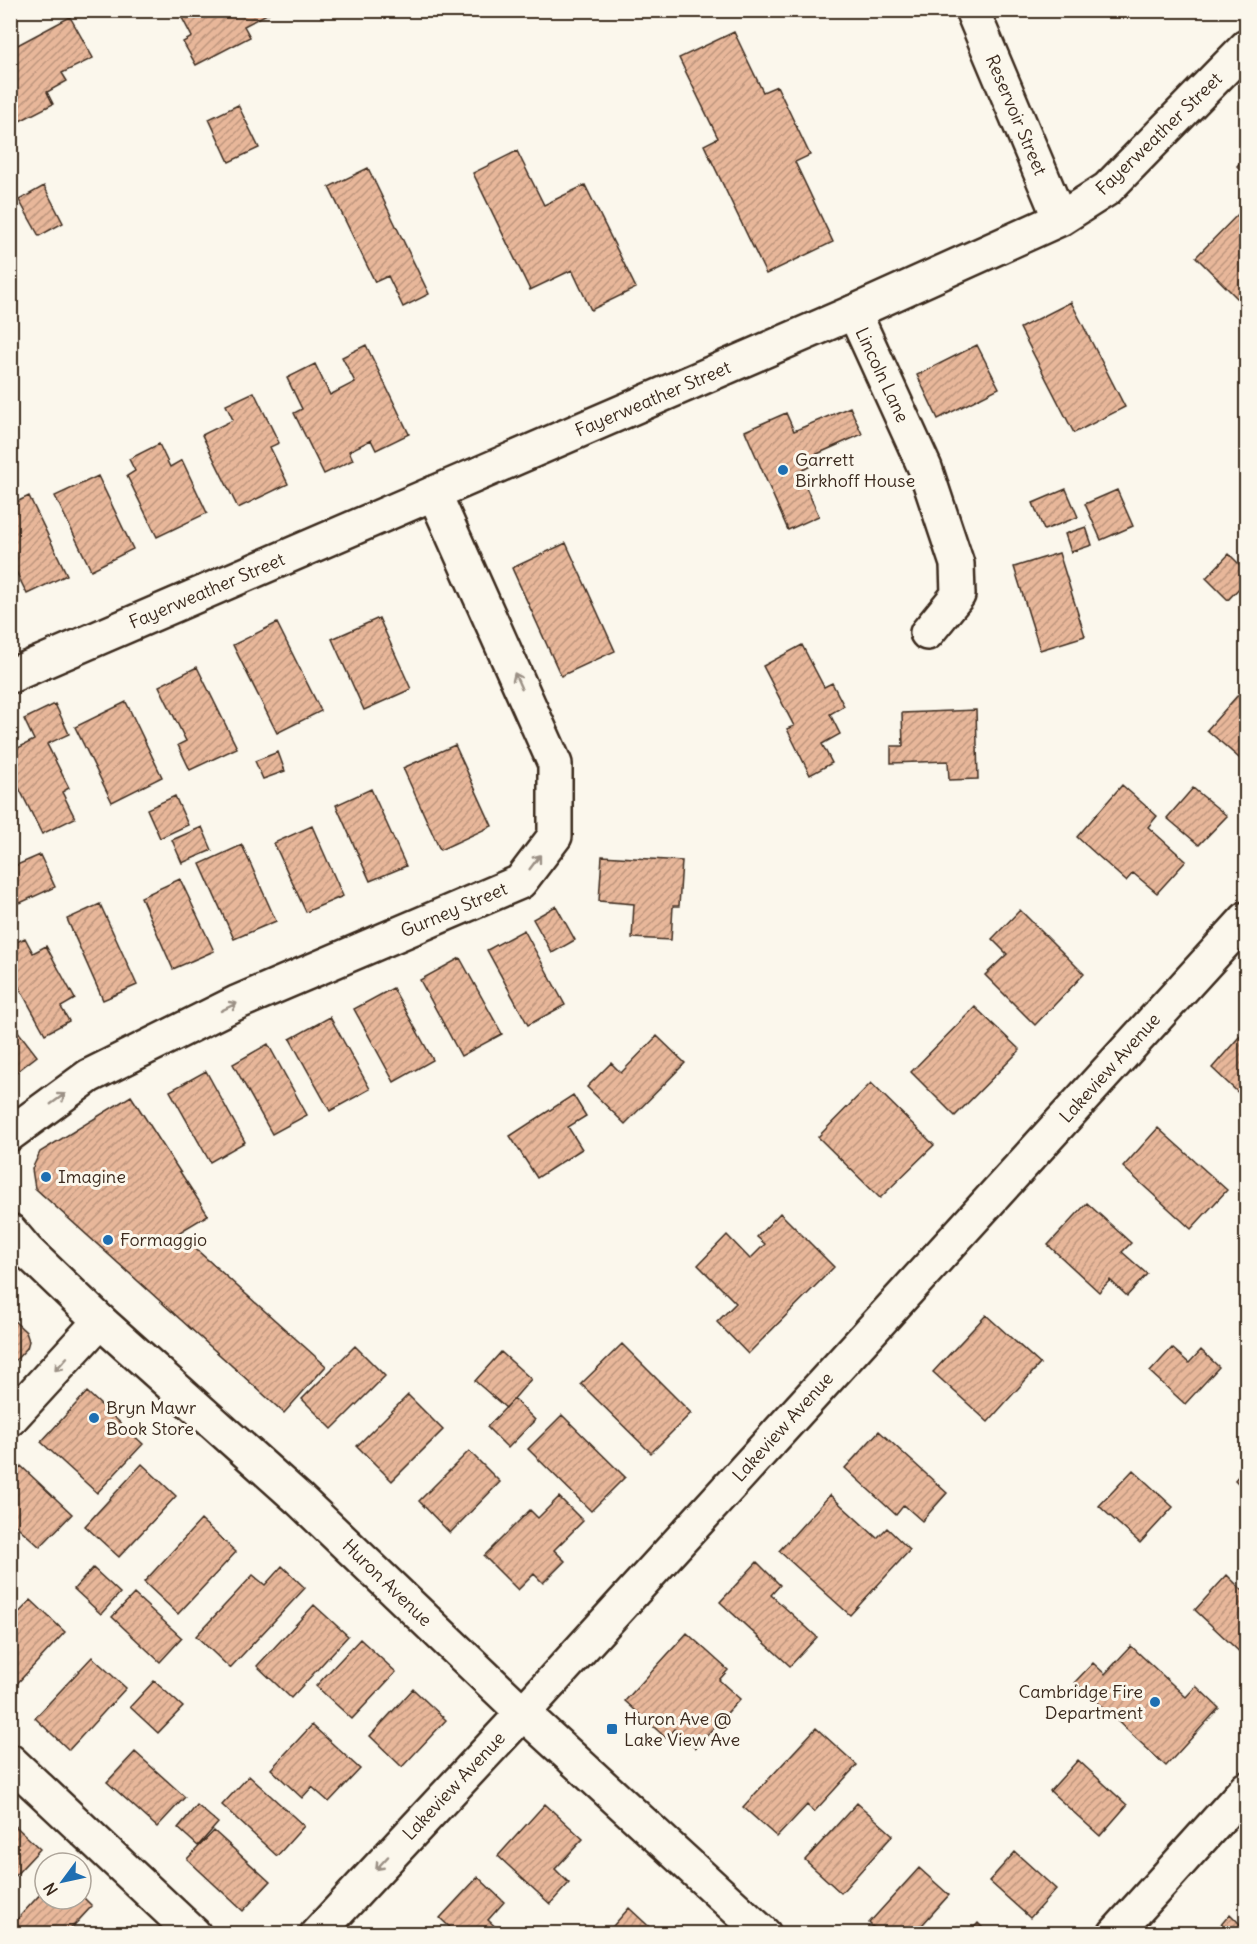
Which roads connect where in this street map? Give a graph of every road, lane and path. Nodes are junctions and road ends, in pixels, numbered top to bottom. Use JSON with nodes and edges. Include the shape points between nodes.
{"nodes":[{"id":1,"x":972,"y":10,"type":"edge"},
{"id":2,"x":1246,"y":47,"type":"edge"},
{"id":3,"x":1060,"y":219,"type":"junction"},
{"id":4,"x":854,"y":312,"type":"junction"},
{"id":5,"x":434,"y":493,"type":"junction"},
{"id":6,"x":927,"y":633,"type":"dead end"},
{"id":7,"x":10,"y":676,"type":"edge"},
{"id":8,"x":1246,"y":919,"type":"edge"},
{"id":9,"x":10,"y":1134,"type":"edge"},
{"id":10,"x":10,"y":1231,"type":"edge"},
{"id":11,"x":100,"y":1320,"type":"junction"},
{"id":12,"x":10,"y":1419,"type":"edge"},
{"id":13,"x":523,"y":1713,"type":"junction"},
{"id":14,"x":10,"y":1761,"type":"edge"},
{"id":15,"x":1246,"y":1789,"type":"edge"},
{"id":16,"x":194,"y":1934,"type":"edge"},
{"id":17,"x":317,"y":1934,"type":"edge"},
{"id":18,"x":764,"y":1934,"type":"edge"},
{"id":19,"x":1115,"y":1934,"type":"edge"}],
"edges":[{"from":1,"to":3,"type":"street","name":"Reservoir Street"},
{"from":2,"to":3,"type":"street","name":"Fayerweather Street","via":[[1107,189]]},
{"from":3,"to":4,"type":"street","name":"Fayerweather Street"},
{"from":4,"to":5,"type":"street","name":"Fayerweather Street"},
{"from":4,"to":6,"type":"street","name":"Lincoln Lane","via":[[925,468],[957,564],[958,595]]},
{"from":5,"to":7,"type":"street","name":"Fayerweather Street"},
{"from":9,"to":5,"type":"street","name":"Gurney Street","one_way":true,"via":[[89,1076],[236,1003],[520,882],[555,836],[555,764]]},
{"from":8,"to":13,"type":"street","name":"Lakeview Avenue"},
{"from":10,"to":11,"type":"street","name":"Huron Avenue"},
{"from":11,"to":12,"type":"street","one_way":true},
{"from":11,"to":13,"type":"street","name":"Huron Avenue","via":[[300,1500]]},
{"from":13,"to":17,"type":"street","name":"Lakeview Avenue","one_way":true},
{"from":13,"to":18,"type":"street","name":"Huron Avenue"},
{"from":14,"to":16,"type":"street"},
{"from":15,"to":19,"type":"street"}]}
